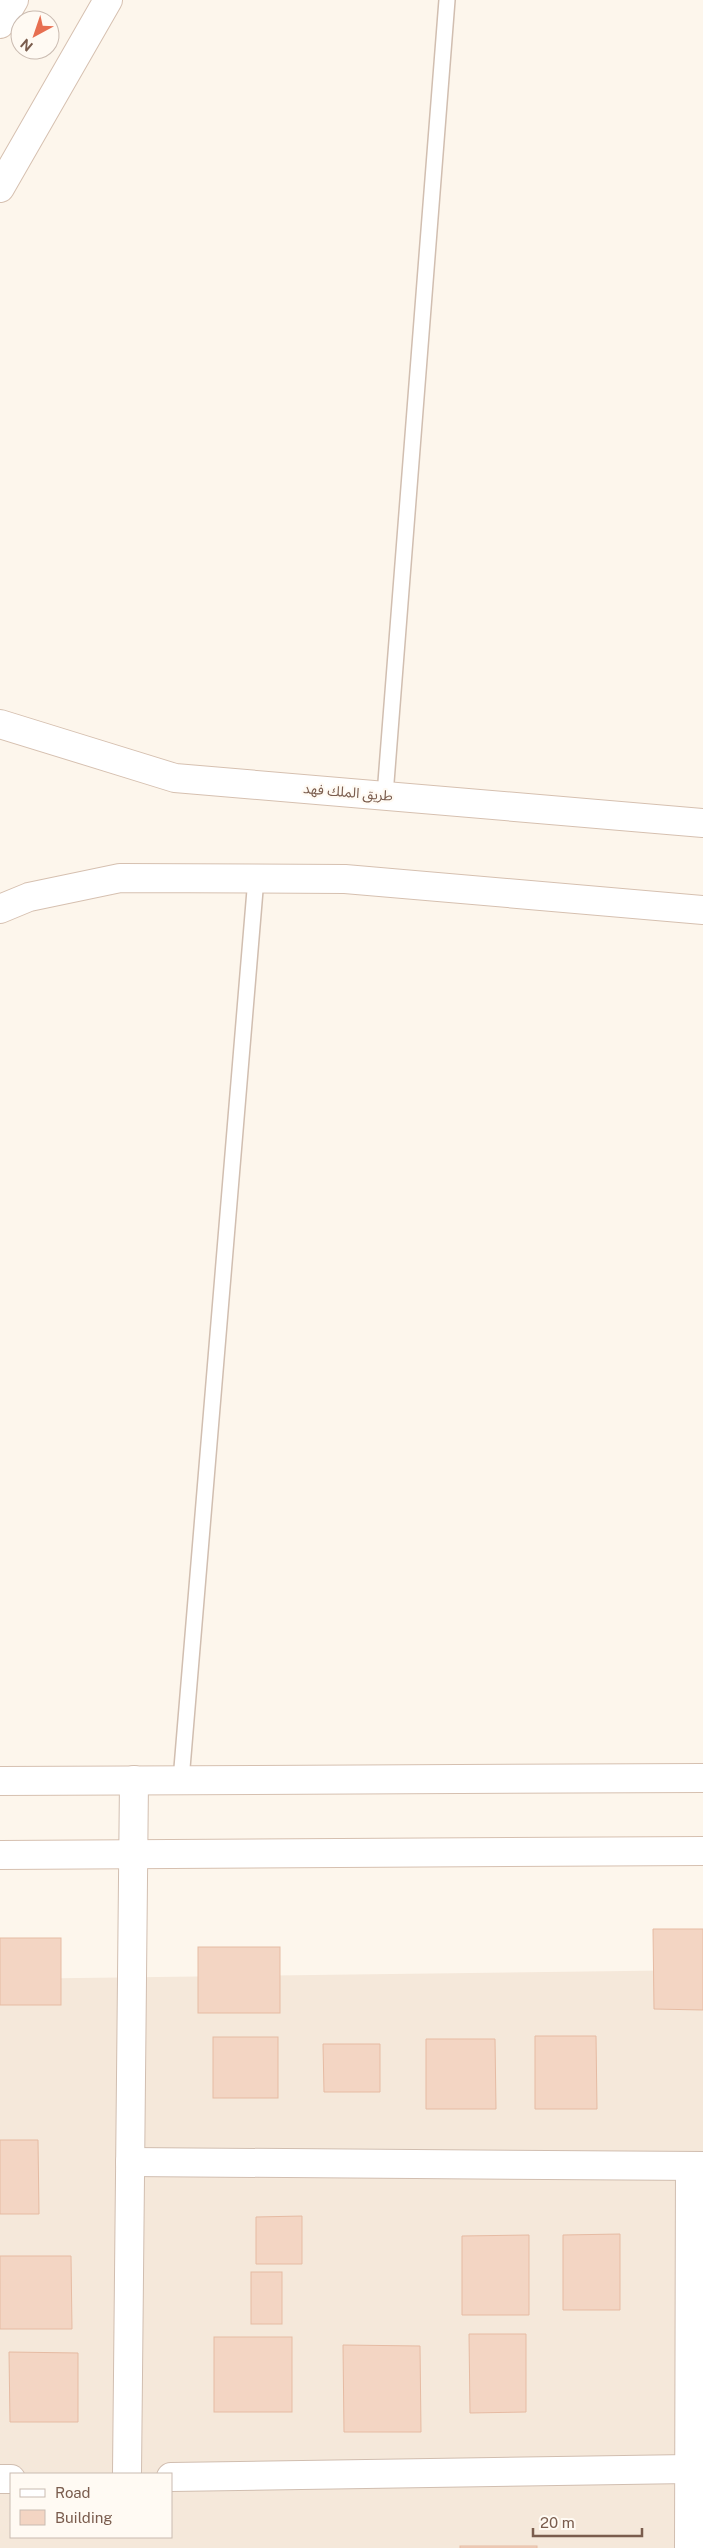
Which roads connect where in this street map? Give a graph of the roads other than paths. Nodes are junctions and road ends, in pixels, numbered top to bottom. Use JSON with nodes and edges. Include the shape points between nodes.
{"nodes":[{"id":1,"x":14,"y":0,"type":"edge"},
{"id":2,"x":108,"y":0,"type":"edge"},
{"id":3,"x":447,"y":0,"type":"edge"},
{"id":4,"x":0,"y":24,"type":"edge"},
{"id":5,"x":0,"y":188,"type":"edge"},
{"id":6,"x":0,"y":724,"type":"edge"},
{"id":7,"x":385,"y":795,"type":"junction"},
{"id":8,"x":703,"y":823,"type":"edge"},
{"id":9,"x":256,"y":878,"type":"junction"},
{"id":10,"x":0,"y":909,"type":"edge"},
{"id":11,"x":703,"y":910,"type":"edge"},
{"id":12,"x":703,"y":1778,"type":"edge"},
{"id":13,"x":0,"y":1780,"type":"edge"},
{"id":14,"x":134,"y":1780,"type":"junction"},
{"id":15,"x":181,"y":1780,"type":"junction"},
{"id":16,"x":703,"y":1851,"type":"edge"},
{"id":17,"x":133,"y":1854,"type":"junction"},
{"id":18,"x":0,"y":1855,"type":"edge"},
{"id":19,"x":130,"y":2162,"type":"junction"},
{"id":20,"x":696,"y":2166,"type":"edge"},
{"id":21,"x":690,"y":2469,"type":"junction"},
{"id":22,"x":127,"y":2473,"type":"edge"},
{"id":23,"x":172,"y":2477,"type":"edge"},
{"id":24,"x":690,"y":2548,"type":"edge"}],
"edges":[{"from":1,"to":4,"type":"street"},
{"from":2,"to":5,"type":"street"},
{"from":3,"to":7,"type":"lane"},
{"from":6,"to":7,"type":"street","name":"طريق الملك فهد","via":[[175,778]]},
{"from":7,"to":8,"type":"street","name":"طريق الملك فهد"},
{"from":9,"to":10,"type":"street","via":[[120,878],[29,897]]},
{"from":9,"to":11,"type":"street","via":[[344,879]]},
{"from":9,"to":15,"type":"lane"},
{"from":12,"to":15,"type":"street"},
{"from":13,"to":14,"type":"street"},
{"from":14,"to":15,"type":"street"},
{"from":14,"to":17,"type":"street"},
{"from":16,"to":17,"type":"street"},
{"from":17,"to":18,"type":"street"},
{"from":17,"to":19,"type":"street"},
{"from":19,"to":20,"type":"street"},
{"from":19,"to":22,"type":"street"},
{"from":20,"to":21,"type":"street"},
{"from":21,"to":23,"type":"street"},
{"from":21,"to":24,"type":"street"}]}
